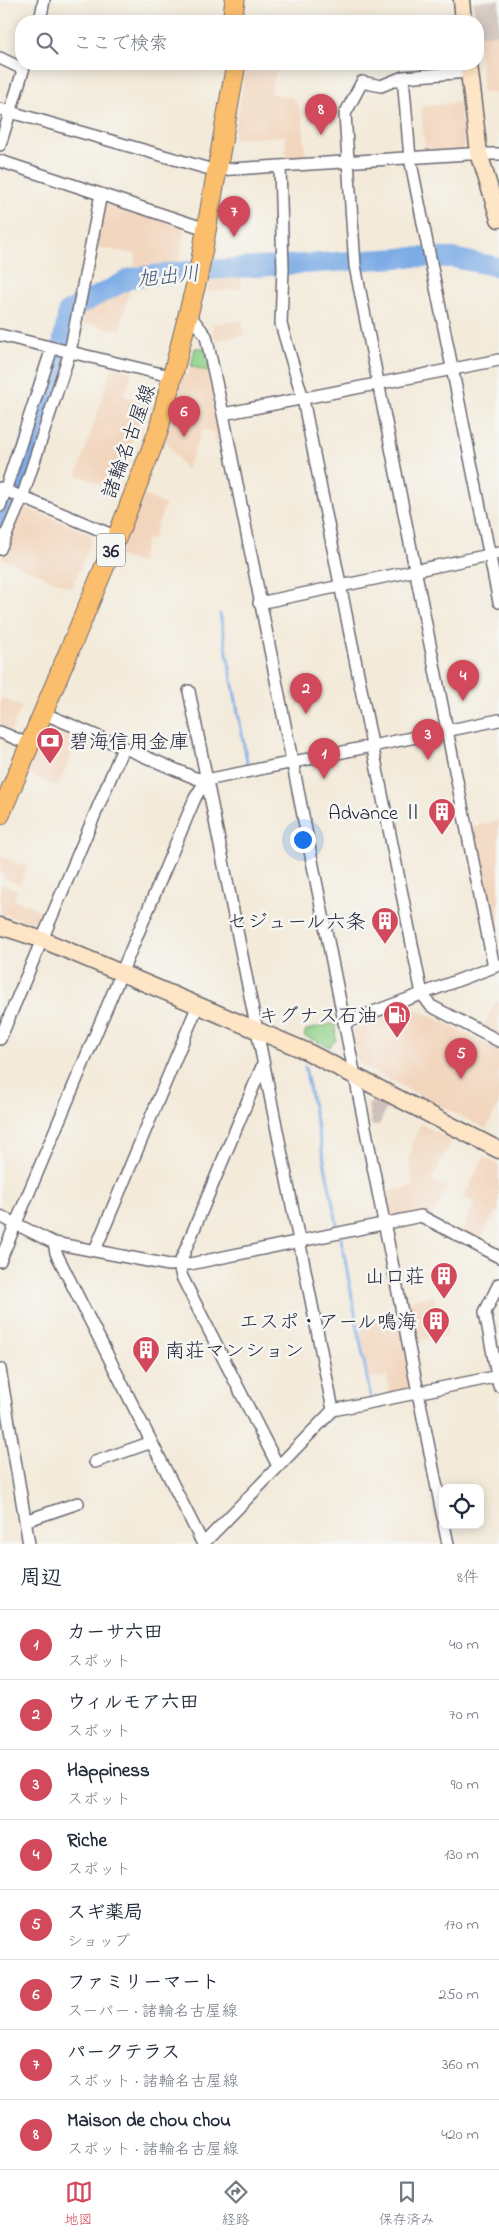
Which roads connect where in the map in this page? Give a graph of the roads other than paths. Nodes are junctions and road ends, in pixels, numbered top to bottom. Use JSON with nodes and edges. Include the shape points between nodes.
{"nodes":[{"id":1,"x":44,"y":0,"type":"edge"},
{"id":2,"x":236,"y":0,"type":"edge"},
{"id":3,"x":247,"y":0,"type":"edge"},
{"id":4,"x":462,"y":0,"type":"edge"},
{"id":5,"x":41,"y":15,"type":"edge"},
{"id":6,"x":233,"y":15,"type":"edge"},
{"id":7,"x":245,"y":15,"type":"edge"},
{"id":8,"x":463,"y":15,"type":"edge"},
{"id":9,"x":0,"y":58,"type":"edge"},
{"id":10,"x":15,"y":63,"type":"edge"},
{"id":11,"x":22,"y":70,"type":"edge"},
{"id":12,"x":223,"y":70,"type":"edge"},
{"id":13,"x":235,"y":70,"type":"edge"},
{"id":14,"x":454,"y":70,"type":"edge"},
{"id":15,"x":468,"y":70,"type":"edge"},
{"id":16,"x":403,"y":77,"type":"junction"},
{"id":17,"x":5,"y":110,"type":"edge"},
{"id":18,"x":0,"y":145,"type":"edge"},
{"id":19,"x":479,"y":153,"type":"junction"},
{"id":20,"x":499,"y":154,"type":"edge"},
{"id":21,"x":410,"y":158,"type":"junction"},
{"id":22,"x":0,"y":161,"type":"edge"},
{"id":23,"x":350,"y":162,"type":"junction"},
{"id":24,"x":280,"y":167,"type":"junction"},
{"id":25,"x":212,"y":169,"type":"junction"},
{"id":26,"x":100,"y":194,"type":"junction"},
{"id":27,"x":499,"y":219,"type":"edge"},
{"id":28,"x":201,"y":227,"type":"junction"},
{"id":29,"x":186,"y":311,"type":"junction"},
{"id":30,"x":0,"y":335,"type":"edge"},
{"id":31,"x":61,"y":350,"type":"junction"},
{"id":32,"x":499,"y":360,"type":"edge"},
{"id":33,"x":452,"y":369,"type":"junction"},
{"id":34,"x":170,"y":376,"type":"junction"},
{"id":35,"x":378,"y":383,"type":"junction"},
{"id":36,"x":303,"y":399,"type":"junction"},
{"id":37,"x":223,"y":414,"type":"junction"},
{"id":38,"x":11,"y":493,"type":"edge"},
{"id":39,"x":0,"y":506,"type":"edge"},
{"id":40,"x":112,"y":535,"type":"junction"},
{"id":41,"x":0,"y":549,"type":"edge"},
{"id":42,"x":494,"y":554,"type":"edge"},
{"id":43,"x":415,"y":571,"type":"junction"},
{"id":44,"x":340,"y":586,"type":"junction"},
{"id":45,"x":259,"y":602,"type":"junction"},
{"id":46,"x":499,"y":602,"type":"edge"},
{"id":47,"x":189,"y":691,"type":"dead end"},
{"id":48,"x":43,"y":714,"type":"junction"},
{"id":49,"x":499,"y":720,"type":"edge"},
{"id":50,"x":446,"y":731,"type":"junction"},
{"id":51,"x":0,"y":732,"type":"edge"},
{"id":52,"x":19,"y":740,"type":"junction"},
{"id":53,"x":372,"y":745,"type":"junction"},
{"id":54,"x":123,"y":748,"type":"junction"},
{"id":55,"x":291,"y":762,"type":"junction"},
{"id":56,"x":206,"y":780,"type":"junction"},
{"id":57,"x":0,"y":783,"type":"edge"},
{"id":58,"x":0,"y":815,"type":"edge"},
{"id":59,"x":0,"y":926,"type":"edge"},
{"id":60,"x":43,"y":940,"type":"junction"},
{"id":61,"x":497,"y":966,"type":"edge"},
{"id":62,"x":122,"y":973,"type":"junction"},
{"id":63,"x":422,"y":994,"type":"junction"},
{"id":64,"x":198,"y":1005,"type":"junction"},
{"id":65,"x":344,"y":1023,"type":"junction"},
{"id":66,"x":256,"y":1030,"type":"junction"},
{"id":67,"x":0,"y":1039,"type":"edge"},
{"id":68,"x":499,"y":1041,"type":"edge"},
{"id":69,"x":263,"y":1064,"type":"junction"},
{"id":70,"x":354,"y":1076,"type":"junction"},
{"id":71,"x":499,"y":1150,"type":"edge"},
{"id":72,"x":0,"y":1216,"type":"edge"},
{"id":73,"x":16,"y":1224,"type":"junction"},
{"id":74,"x":384,"y":1224,"type":"junction"},
{"id":75,"x":298,"y":1242,"type":"junction"},
{"id":76,"x":54,"y":1243,"type":"junction"},
{"id":77,"x":95,"y":1250,"type":"junction"},
{"id":78,"x":499,"y":1257,"type":"edge"},
{"id":79,"x":0,"y":1261,"type":"edge"},
{"id":80,"x":179,"y":1266,"type":"junction"},
{"id":81,"x":499,"y":1284,"type":"edge"},
{"id":82,"x":0,"y":1369,"type":"edge"},
{"id":83,"x":498,"y":1379,"type":"edge"},
{"id":84,"x":418,"y":1393,"type":"junction"},
{"id":85,"x":333,"y":1410,"type":"junction"},
{"id":86,"x":152,"y":1442,"type":"junction"},
{"id":87,"x":95,"y":1462,"type":"dead end"},
{"id":88,"x":278,"y":1466,"type":"junction"},
{"id":89,"x":439,"y":1498,"type":"edge"},
{"id":90,"x":78,"y":1503,"type":"dead end"},
{"id":91,"x":25,"y":1521,"type":"junction"},
{"id":92,"x":445,"y":1529,"type":"edge"},
{"id":93,"x":29,"y":1544,"type":"edge"},
{"id":94,"x":203,"y":1544,"type":"edge"},
{"id":95,"x":448,"y":1544,"type":"edge"}],
"edges":[{"from":1,"to":5,"type":"street"},
{"from":2,"to":6,"type":"main road"},
{"from":3,"to":7,"type":"main road"},
{"from":4,"to":8,"type":"street"},
{"from":9,"to":10,"type":"street"},
{"from":11,"to":17,"type":"street"},
{"from":12,"to":25,"type":"main road","name":"諸輪名古屋線","number":"36"},
{"from":13,"to":25,"type":"main road","name":"諸輪名古屋線","number":"36"},
{"from":14,"to":16,"type":"street"},
{"from":15,"to":19,"type":"street"},
{"from":16,"to":21,"type":"street"},
{"from":16,"to":23,"type":"street","via":[[382,86],[362,82],[345,114]]},
{"from":17,"to":18,"type":"street"},
{"from":17,"to":25,"type":"street"},
{"from":19,"to":20,"type":"street"},
{"from":19,"to":21,"type":"street"},
{"from":19,"to":27,"type":"street"},
{"from":21,"to":23,"type":"street"},
{"from":21,"to":33,"type":"street"},
{"from":22,"to":26,"type":"street"},
{"from":23,"to":24,"type":"street"},
{"from":23,"to":35,"type":"street","via":[[355,261]]},
{"from":24,"to":25,"type":"street"},
{"from":24,"to":36,"type":"street","via":[[282,324]]},
{"from":25,"to":28,"type":"main road","name":"諸輪名古屋線","number":"36"},
{"from":26,"to":28,"type":"street"},
{"from":26,"to":31,"type":"street","via":[[79,306]]},
{"from":28,"to":29,"type":"main road","name":"諸輪名古屋線","number":"36"},
{"from":29,"to":34,"type":"main road","name":"諸輪名古屋線","number":"36"},
{"from":29,"to":37,"type":"street","via":[[206,336]]},
{"from":30,"to":31,"type":"street"},
{"from":31,"to":34,"type":"street"},
{"from":31,"to":38,"type":"street"},
{"from":31,"to":38,"type":"street"},
{"from":32,"to":33,"type":"street"},
{"from":33,"to":35,"type":"street"},
{"from":33,"to":42,"type":"street"},
{"from":34,"to":40,"type":"main road","name":"諸輪名古屋線","number":"36","via":[[158,432]]},
{"from":35,"to":36,"type":"street"},
{"from":35,"to":43,"type":"street"},
{"from":36,"to":37,"type":"street"},
{"from":36,"to":44,"type":"street"},
{"from":37,"to":45,"type":"street"},
{"from":38,"to":39,"type":"street"},
{"from":38,"to":40,"type":"street"},
{"from":38,"to":41,"type":"street"},
{"from":40,"to":48,"type":"main road","name":"諸輪名古屋線","number":"36"},
{"from":40,"to":52,"type":"main road","name":"諸輪名古屋線","number":"36"},
{"from":42,"to":43,"type":"street"},
{"from":42,"to":46,"type":"street"},
{"from":43,"to":44,"type":"street"},
{"from":43,"to":50,"type":"street"},
{"from":44,"to":45,"type":"street"},
{"from":44,"to":53,"type":"street"},
{"from":45,"to":55,"type":"street"},
{"from":47,"to":56,"type":"street"},
{"from":48,"to":54,"type":"street"},
{"from":48,"to":58,"type":"main road","name":"諸輪名古屋線","number":"36"},
{"from":49,"to":50,"type":"street"},
{"from":50,"to":53,"type":"street"},
{"from":50,"to":61,"type":"street"},
{"from":51,"to":52,"type":"street"},
{"from":52,"to":57,"type":"main road","name":"諸輪名古屋線","number":"36"},
{"from":53,"to":55,"type":"street"},
{"from":53,"to":63,"type":"street"},
{"from":54,"to":56,"type":"street"},
{"from":54,"to":60,"type":"street"},
{"from":55,"to":56,"type":"street"},
{"from":55,"to":65,"type":"street"},
{"from":56,"to":62,"type":"street","via":[[195,798]]},
{"from":56,"to":66,"type":"street"},
{"from":59,"to":60,"type":"street"},
{"from":60,"to":62,"type":"street"},
{"from":60,"to":67,"type":"street"},
{"from":61,"to":63,"type":"street"},
{"from":62,"to":64,"type":"street"},
{"from":62,"to":73,"type":"street"},
{"from":63,"to":65,"type":"street"},
{"from":63,"to":68,"type":"street","via":[[431,1006]]},
{"from":64,"to":66,"type":"street"},
{"from":64,"to":77,"type":"street"},
{"from":65,"to":70,"type":"street"},
{"from":66,"to":69,"type":"street"},
{"from":66,"to":70,"type":"street"},
{"from":69,"to":75,"type":"street"},
{"from":69,"to":80,"type":"street"},
{"from":70,"to":71,"type":"street"},
{"from":70,"to":74,"type":"street"},
{"from":72,"to":73,"type":"street"},
{"from":73,"to":76,"type":"street"},
{"from":73,"to":79,"type":"street"},
{"from":74,"to":75,"type":"street"},
{"from":74,"to":78,"type":"street","via":[[421,1216]]},
{"from":74,"to":84,"type":"street"},
{"from":75,"to":80,"type":"street"},
{"from":75,"to":85,"type":"street"},
{"from":76,"to":77,"type":"street"},
{"from":76,"to":86,"type":"street"},
{"from":77,"to":80,"type":"street"},
{"from":80,"to":88,"type":"street"},
{"from":81,"to":83,"type":"street","via":[[485,1312]]},
{"from":82,"to":91,"type":"street"},
{"from":83,"to":84,"type":"street"},
{"from":84,"to":85,"type":"street"},
{"from":84,"to":89,"type":"street"},
{"from":85,"to":88,"type":"street"},
{"from":86,"to":87,"type":"street"},
{"from":86,"to":94,"type":"street"},
{"from":88,"to":94,"type":"street"},
{"from":90,"to":91,"type":"street"},
{"from":91,"to":93,"type":"street"},
{"from":92,"to":95,"type":"street"}]}
